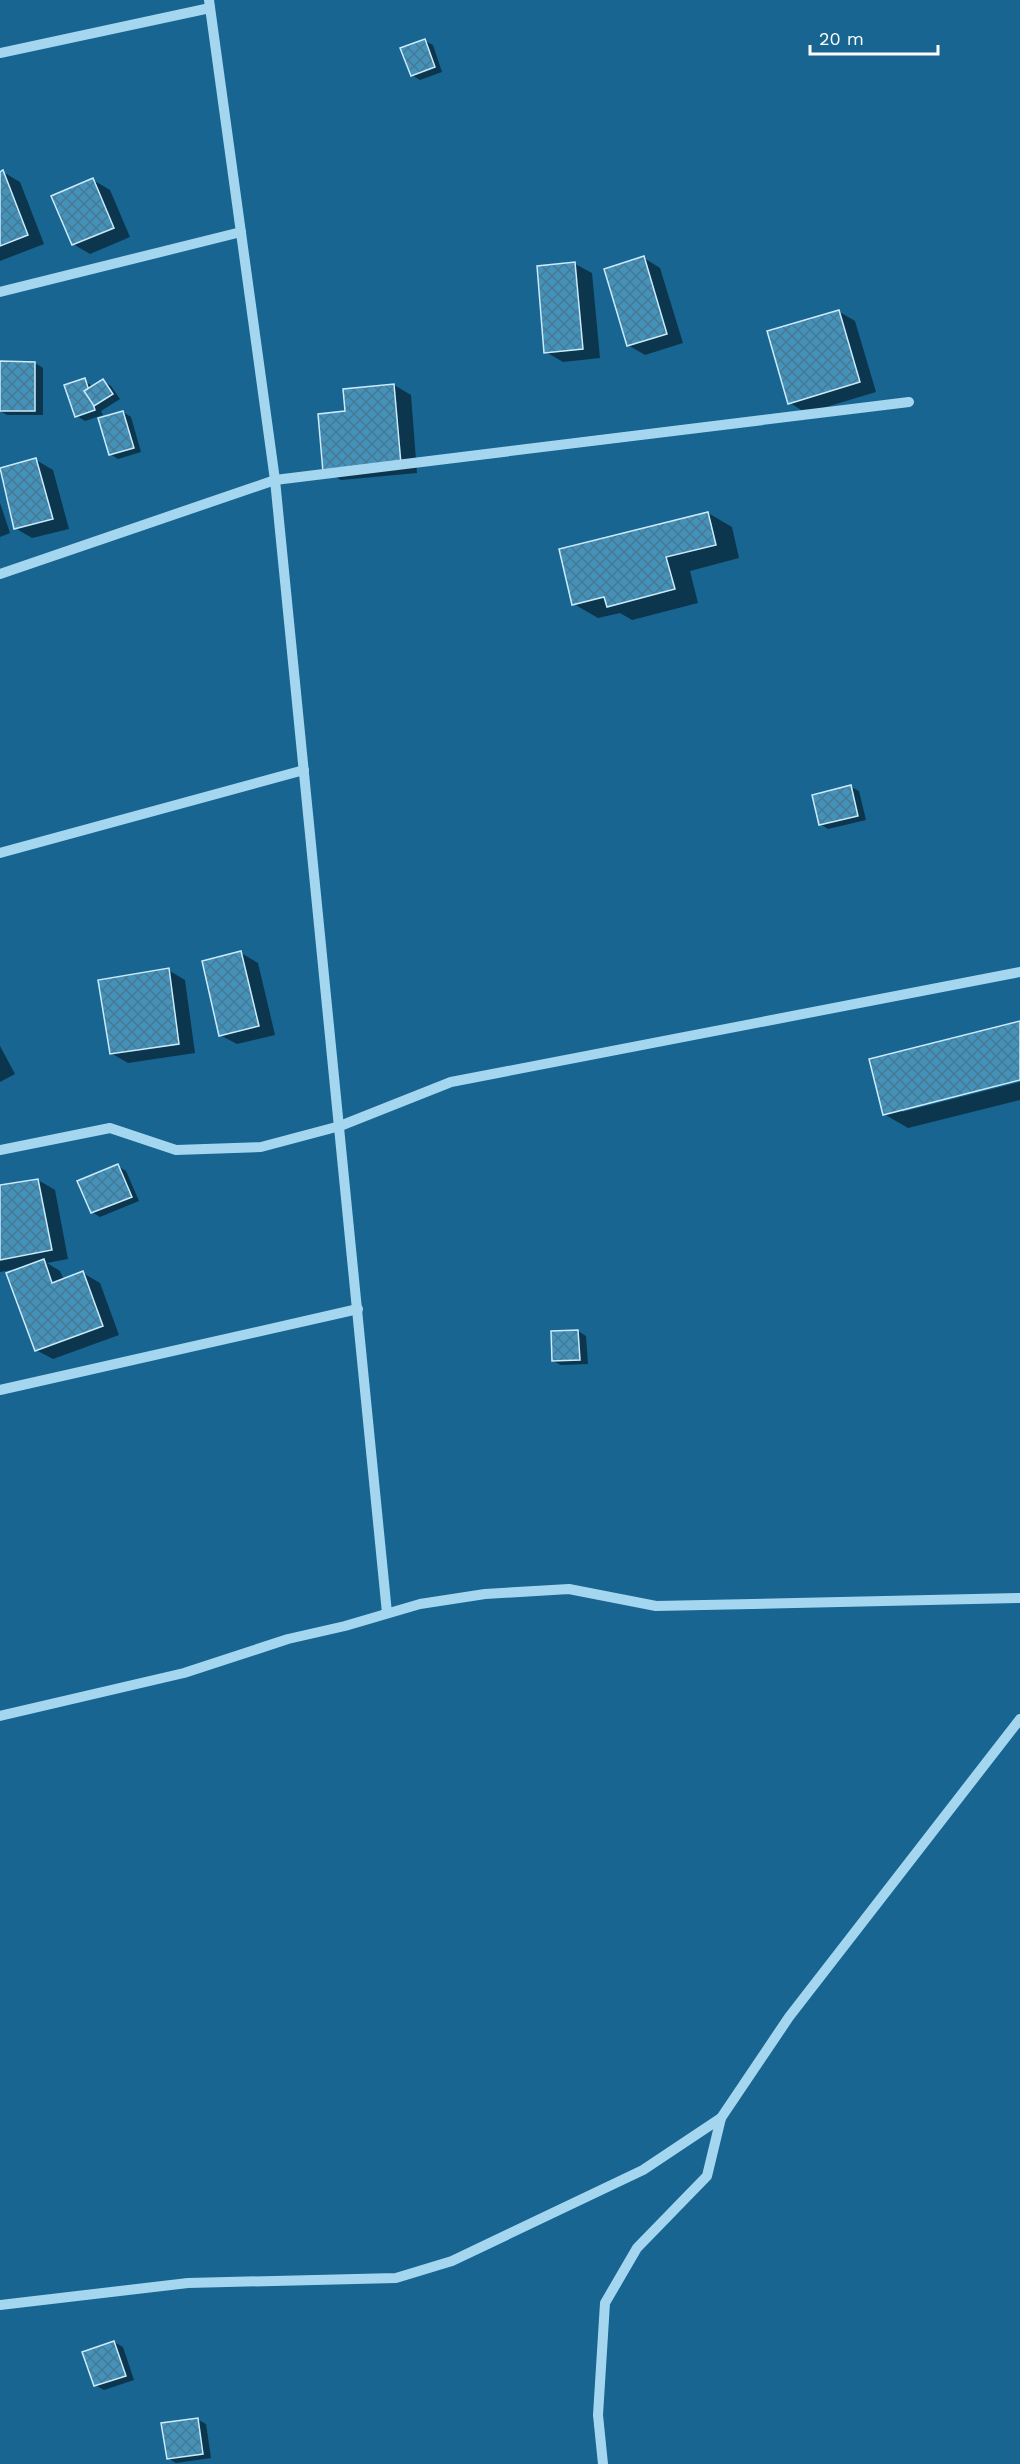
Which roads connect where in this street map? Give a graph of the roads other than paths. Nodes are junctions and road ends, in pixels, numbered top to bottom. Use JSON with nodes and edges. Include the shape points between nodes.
{"nodes":[{"id":1,"x":209,"y":4,"type":"edge"},
{"id":2,"x":0,"y":53,"type":"edge"},
{"id":3,"x":241,"y":232,"type":"junction"},
{"id":4,"x":0,"y":292,"type":"edge"},
{"id":5,"x":909,"y":402,"type":"dead end"},
{"id":6,"x":275,"y":480,"type":"junction"},
{"id":7,"x":0,"y":574,"type":"edge"},
{"id":8,"x":304,"y":770,"type":"junction"},
{"id":9,"x":0,"y":853,"type":"edge"},
{"id":10,"x":1020,"y":972,"type":"edge"},
{"id":11,"x":340,"y":1126,"type":"junction"},
{"id":12,"x":0,"y":1150,"type":"edge"},
{"id":13,"x":358,"y":1309,"type":"junction"},
{"id":14,"x":0,"y":1390,"type":"edge"},
{"id":15,"x":1020,"y":1598,"type":"edge"},
{"id":16,"x":387,"y":1613,"type":"junction"},
{"id":17,"x":0,"y":1716,"type":"edge"},
{"id":18,"x":1020,"y":1719,"type":"edge"},
{"id":19,"x":721,"y":2118,"type":"junction"},
{"id":20,"x":0,"y":2306,"type":"edge"},
{"id":21,"x":603,"y":2464,"type":"edge"}],
"edges":[{"from":1,"to":2,"type":"street"},
{"from":1,"to":3,"type":"street"},
{"from":3,"to":4,"type":"street"},
{"from":3,"to":6,"type":"street"},
{"from":5,"to":6,"type":"street"},
{"from":6,"to":7,"type":"street"},
{"from":6,"to":8,"type":"street"},
{"from":8,"to":9,"type":"street"},
{"from":8,"to":11,"type":"street"},
{"from":10,"to":11,"type":"street","via":[[451,1082]]},
{"from":11,"to":12,"type":"street","via":[[261,1147],[176,1150],[110,1128]]},
{"from":11,"to":13,"type":"street"},
{"from":13,"to":14,"type":"street"},
{"from":13,"to":16,"type":"street"},
{"from":15,"to":16,"type":"street","via":[[656,1606],[569,1589],[485,1594]]},
{"from":16,"to":17,"type":"street","via":[[288,1639],[184,1673]]},
{"from":18,"to":19,"type":"street","via":[[789,2017]]},
{"from":19,"to":20,"type":"street","via":[[643,2170],[452,2261],[396,2278],[188,2283]]},
{"from":19,"to":21,"type":"street","via":[[707,2176],[637,2248],[605,2303],[598,2415]]}]}
